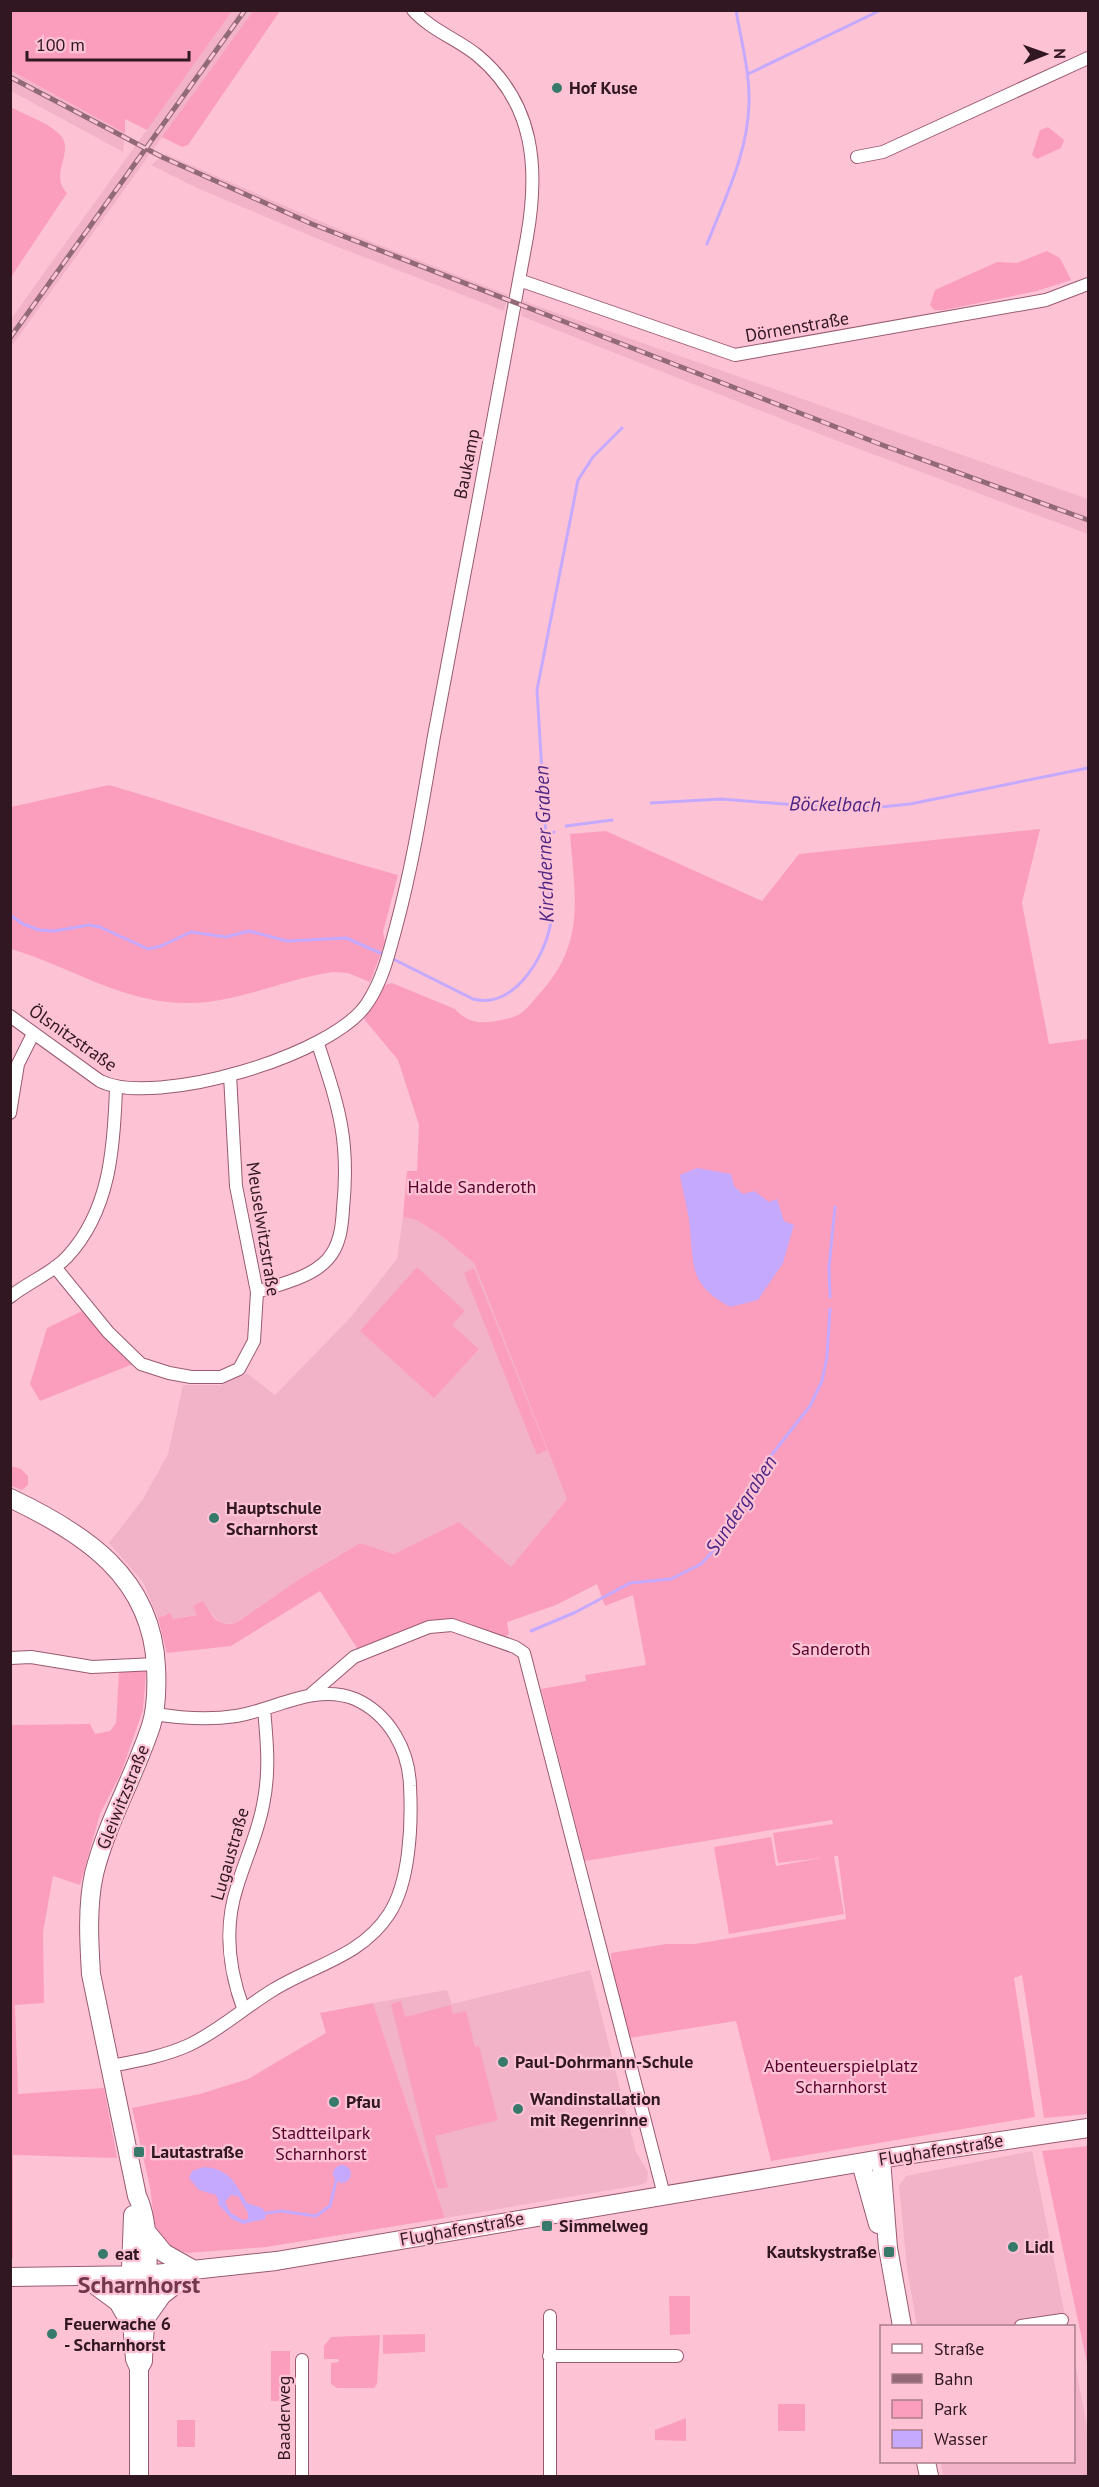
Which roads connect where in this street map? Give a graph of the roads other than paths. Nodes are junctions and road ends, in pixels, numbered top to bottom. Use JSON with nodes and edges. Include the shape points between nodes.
{"nodes":[{"id":1,"x":413,"y":10,"type":"edge"},
{"id":2,"x":1089,"y":58,"type":"edge"},
{"id":3,"x":857,"y":157,"type":"dead end"},
{"id":4,"x":519,"y":280,"type":"junction"},
{"id":5,"x":1089,"y":284,"type":"edge"},
{"id":6,"x":10,"y":1016,"type":"edge"},
{"id":7,"x":33,"y":1034,"type":"junction"},
{"id":8,"x":318,"y":1044,"type":"junction"},
{"id":9,"x":230,"y":1075,"type":"junction"},
{"id":10,"x":116,"y":1088,"type":"junction"},
{"id":11,"x":10,"y":1113,"type":"edge"},
{"id":12,"x":55,"y":1267,"type":"junction"},
{"id":13,"x":10,"y":1283,"type":"edge"},
{"id":14,"x":23,"y":1288,"type":"junction"},
{"id":15,"x":257,"y":1292,"type":"junction"},
{"id":16,"x":10,"y":1297,"type":"edge"},
{"id":17,"x":10,"y":1498,"type":"edge"},
{"id":18,"x":10,"y":1658,"type":"edge"},
{"id":19,"x":156,"y":1664,"type":"junction"},
{"id":20,"x":310,"y":1695,"type":"junction"},
{"id":21,"x":264,"y":1709,"type":"junction"},
{"id":22,"x":154,"y":1714,"type":"junction"},
{"id":23,"x":243,"y":2008,"type":"junction"},
{"id":24,"x":111,"y":2066,"type":"junction"},
{"id":25,"x":1089,"y":2128,"type":"edge"},
{"id":26,"x":881,"y":2159,"type":"junction"},
{"id":27,"x":861,"y":2163,"type":"junction"},
{"id":28,"x":664,"y":2195,"type":"junction"},
{"id":29,"x":137,"y":2196,"type":"junction"},
{"id":30,"x":144,"y":2229,"type":"junction"},
{"id":31,"x":888,"y":2248,"type":"junction"},
{"id":32,"x":194,"y":2270,"type":"junction"},
{"id":33,"x":139,"y":2275,"type":"junction"},
{"id":34,"x":10,"y":2277,"type":"edge"},
{"id":35,"x":84,"y":2277,"type":"junction"},
{"id":36,"x":549,"y":2316,"type":"dead end"},
{"id":37,"x":1062,"y":2319,"type":"dead end"},
{"id":38,"x":138,"y":2324,"type":"junction"},
{"id":39,"x":902,"y":2325,"type":"edge"},
{"id":40,"x":1027,"y":2325,"type":"edge"},
{"id":41,"x":549,"y":2356,"type":"junction"},
{"id":42,"x":677,"y":2356,"type":"dead end"},
{"id":43,"x":302,"y":2360,"type":"dead end"},
{"id":44,"x":139,"y":2476,"type":"edge"},
{"id":45,"x":302,"y":2476,"type":"edge"},
{"id":46,"x":550,"y":2476,"type":"edge"}],
"edges":[{"from":1,"to":4,"type":"street","name":"Baukamp","via":[[494,70],[521,115],[534,175],[533,204]]},
{"from":2,"to":3,"type":"street","via":[[883,152]]},
{"from":4,"to":5,"type":"street","name":"Dörnenstraße","via":[[735,355],[1046,300]]},
{"from":4,"to":8,"type":"street","name":"Baukamp","via":[[410,870],[391,946],[363,1011]]},
{"from":6,"to":7,"type":"street","name":"Ölsnitzstraße"},
{"from":7,"to":10,"type":"street","name":"Ölsnitzstraße"},
{"from":7,"to":11,"type":"street","via":[[18,1064]]},
{"from":8,"to":9,"type":"street","name":"Baukamp"},
{"from":8,"to":15,"type":"street","via":[[345,1133],[340,1236],[332,1255],[316,1269]]},
{"from":9,"to":10,"type":"street","name":"Baukamp","via":[[153,1088]]},
{"from":9,"to":15,"type":"street","name":"Meuselwitzstraße","via":[[236,1186]]},
{"from":10,"to":12,"type":"street","via":[[114,1136],[100,1204],[80,1241]]},
{"from":12,"to":14,"type":"street"},
{"from":12,"to":15,"type":"street","name":"Meuselwitzstraße","via":[[128,1353],[141,1364],[178,1376],[221,1377],[239,1369],[254,1341]]},
{"from":13,"to":14,"type":"street"},
{"from":14,"to":16,"type":"street"},
{"from":17,"to":19,"type":"street","name":"Gleiwitzstraße","via":[[78,1534],[118,1569],[144,1614]]},
{"from":18,"to":19,"type":"street","via":[[31,1657],[92,1667]]},
{"from":19,"to":22,"type":"street","name":"Gleiwitzstraße"},
{"from":20,"to":21,"type":"street"},
{"from":20,"to":23,"type":"street","via":[[356,1700],[382,1717],[401,1746],[409,1769],[411,1801],[404,1876],[390,1912],[371,1937],[340,1958],[281,1985]]},
{"from":20,"to":28,"type":"street","via":[[354,1657],[429,1627],[452,1625],[524,1653]]},
{"from":21,"to":22,"type":"street","via":[[225,1717]]},
{"from":21,"to":23,"type":"street","name":"Lugaustraße","via":[[266,1792],[236,1890],[229,1928],[232,1969]]},
{"from":22,"to":24,"type":"street","name":"Gleiwitzstraße","via":[[104,1840],[91,1893],[91,1974]]},
{"from":23,"to":24,"type":"street","via":[[191,2044]]},
{"from":24,"to":29,"type":"street","name":"Gleiwitzstraße"},
{"from":25,"to":26,"type":"street","name":"Flughafenstraße"},
{"from":26,"to":27,"type":"street","name":"Flughafenstraße"},
{"from":26,"to":31,"type":"street"},
{"from":27,"to":28,"type":"street","name":"Flughafenstraße"},
{"from":27,"to":31,"type":"street","via":[[882,2240]]},
{"from":28,"to":32,"type":"street","name":"Flughafenstraße","via":[[276,2261]]},
{"from":29,"to":30,"type":"street","name":"Gleiwitzstraße"},
{"from":29,"to":33,"type":"street","name":"Gleiwitzstraße","via":[[134,2204]]},
{"from":30,"to":32,"type":"street","via":[[164,2253]]},
{"from":30,"to":33,"type":"street","name":"Gleiwitzstraße"},
{"from":31,"to":39,"type":"street"},
{"from":32,"to":33,"type":"street","name":"Flughafenstraße"},
{"from":32,"to":38,"type":"street","via":[[162,2295]]},
{"from":33,"to":35,"type":"street","name":"Flughafenstraße"},
{"from":33,"to":38,"type":"street","name":"Gleiwitzstraße"},
{"from":34,"to":35,"type":"street","name":"Flughafenstraße"},
{"from":35,"to":38,"type":"street","via":[[118,2302]]},
{"from":36,"to":41,"type":"street"},
{"from":37,"to":40,"type":"street"},
{"from":38,"to":44,"type":"street","name":"Gleiwitzstraße","via":[[135,2359],[139,2368]]},
{"from":41,"to":42,"type":"street"},
{"from":41,"to":46,"type":"street"},
{"from":43,"to":45,"type":"street","name":"Baaderweg"}]}
